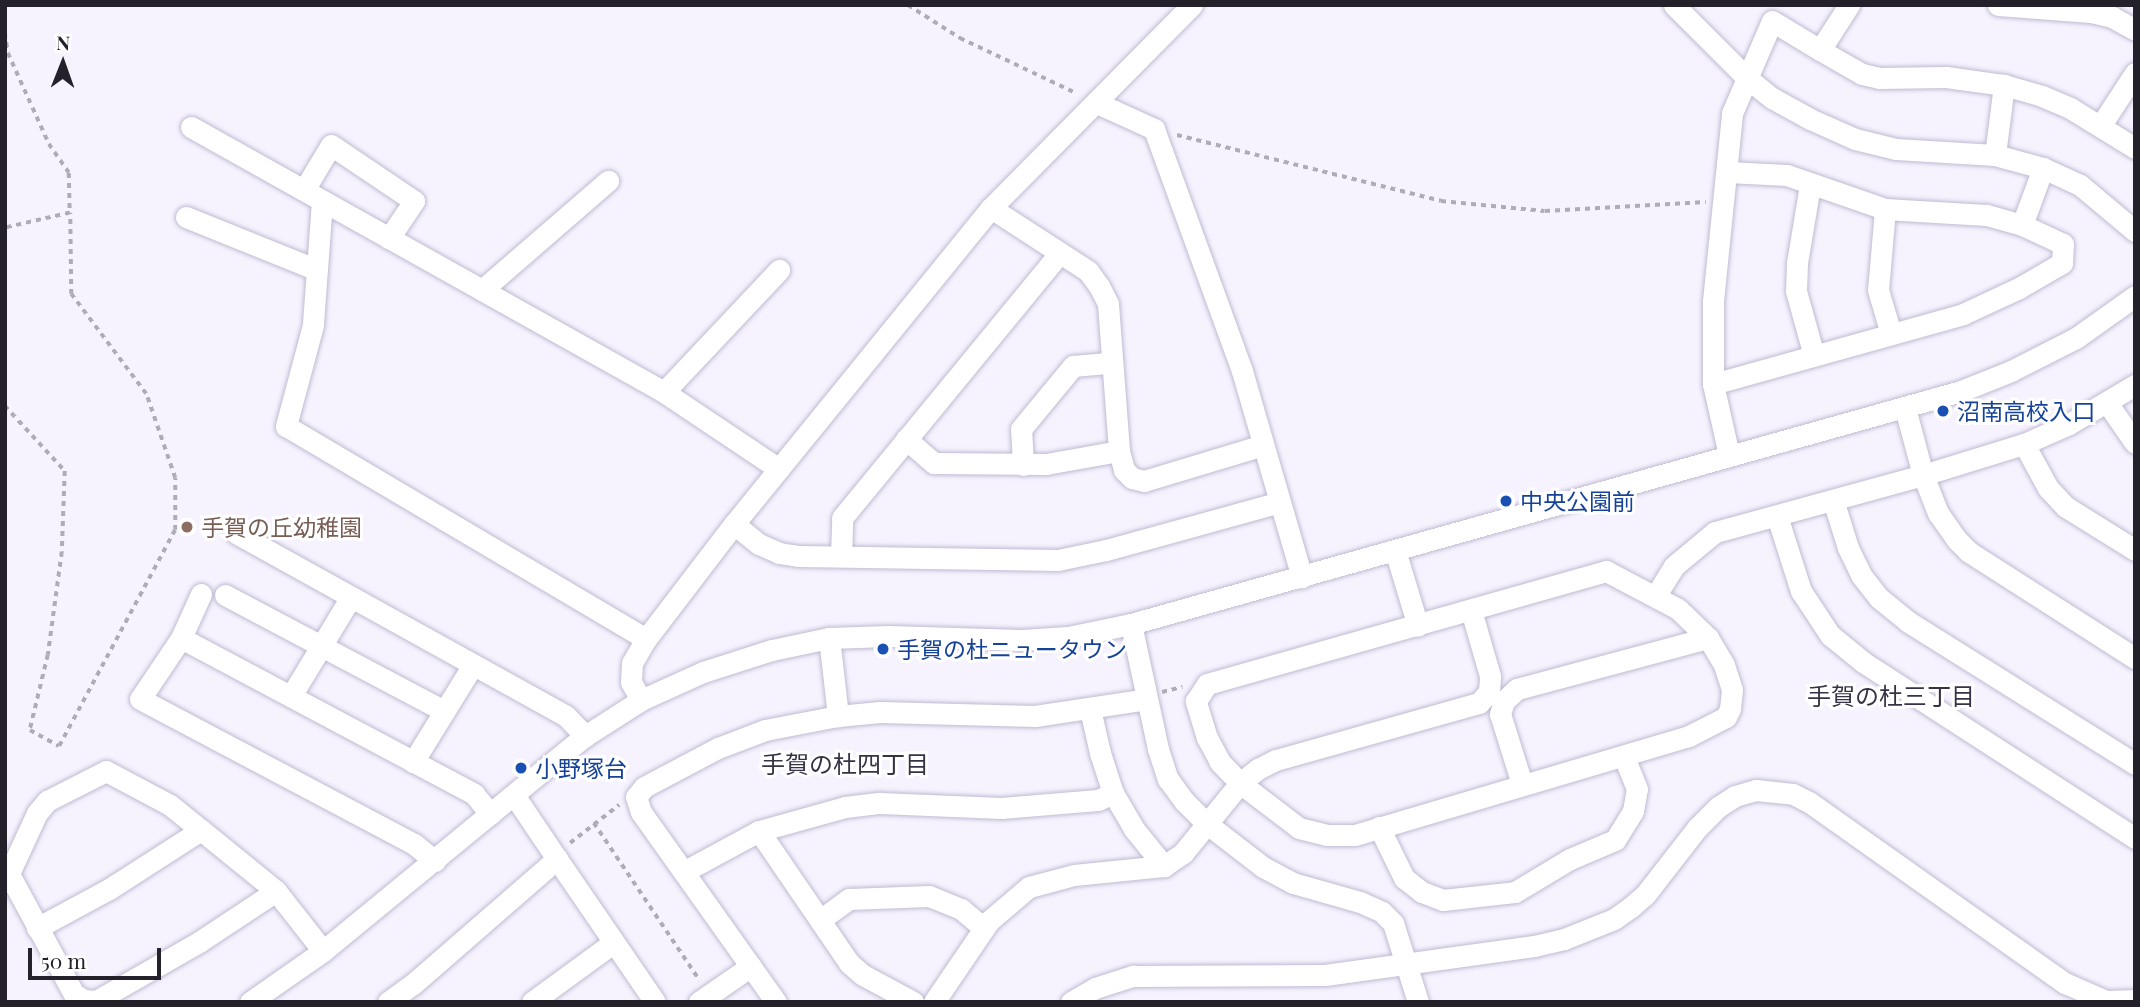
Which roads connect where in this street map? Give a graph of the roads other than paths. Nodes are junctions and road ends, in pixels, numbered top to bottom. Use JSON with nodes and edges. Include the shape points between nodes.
{"nodes":[{"id":1,"x":1192,"y":5,"type":"edge"},
{"id":2,"x":1674,"y":5,"type":"edge"},
{"id":3,"x":1849,"y":5,"type":"edge"},
{"id":4,"x":1998,"y":5,"type":"edge"},
{"id":5,"x":1776,"y":13,"type":"edge"},
{"id":6,"x":2135,"y":30,"type":"edge"},
{"id":7,"x":1820,"y":50,"type":"junction"},
{"id":8,"x":2135,"y":73,"type":"edge"},
{"id":9,"x":1747,"y":78,"type":"junction"},
{"id":10,"x":2004,"y":85,"type":"junction"},
{"id":11,"x":1097,"y":103,"type":"junction"},
{"id":12,"x":2101,"y":125,"type":"junction"},
{"id":13,"x":191,"y":127,"type":"dead end"},
{"id":14,"x":2135,"y":148,"type":"edge"},
{"id":15,"x":1996,"y":155,"type":"junction"},
{"id":16,"x":2043,"y":168,"type":"junction"},
{"id":17,"x":1727,"y":172,"type":"junction"},
{"id":18,"x":608,"y":181,"type":"dead end"},
{"id":19,"x":1810,"y":185,"type":"junction"},
{"id":20,"x":313,"y":196,"type":"junction"},
{"id":21,"x":991,"y":208,"type":"junction"},
{"id":22,"x":1885,"y":209,"type":"junction"},
{"id":23,"x":186,"y":217,"type":"dead end"},
{"id":24,"x":2022,"y":225,"type":"junction"},
{"id":25,"x":2135,"y":231,"type":"edge"},
{"id":26,"x":389,"y":238,"type":"junction"},
{"id":27,"x":1060,"y":253,"type":"junction"},
{"id":28,"x":317,"y":270,"type":"junction"},
{"id":29,"x":779,"y":270,"type":"dead end"},
{"id":30,"x":482,"y":290,"type":"junction"},
{"id":31,"x":2135,"y":296,"type":"edge"},
{"id":32,"x":1891,"y":334,"type":"junction"},
{"id":33,"x":1814,"y":356,"type":"junction"},
{"id":34,"x":1110,"y":363,"type":"junction"},
{"id":35,"x":1713,"y":384,"type":"junction"},
{"id":36,"x":2135,"y":385,"type":"edge"},
{"id":37,"x":664,"y":392,"type":"junction"},
{"id":38,"x":2108,"y":404,"type":"junction"},
{"id":39,"x":1905,"y":408,"type":"junction"},
{"id":40,"x":906,"y":439,"type":"junction"},
{"id":41,"x":2135,"y":443,"type":"edge"},
{"id":42,"x":2024,"y":444,"type":"junction"},
{"id":43,"x":1264,"y":445,"type":"junction"},
{"id":44,"x":1119,"y":451,"type":"junction"},
{"id":45,"x":1730,"y":455,"type":"junction"},
{"id":46,"x":1023,"y":465,"type":"junction"},
{"id":47,"x":779,"y":468,"type":"junction"},
{"id":48,"x":1923,"y":475,"type":"junction"},
{"id":49,"x":1833,"y":500,"type":"junction"},
{"id":50,"x":1280,"y":502,"type":"junction"},
{"id":51,"x":1777,"y":516,"type":"junction"},
{"id":52,"x":734,"y":523,"type":"junction"},
{"id":53,"x":236,"y":534,"type":"dead end"},
{"id":54,"x":1395,"y":550,"type":"junction"},
{"id":55,"x":2135,"y":550,"type":"edge"},
{"id":56,"x":841,"y":556,"type":"junction"},
{"id":57,"x":1302,"y":577,"type":"junction"},
{"id":58,"x":201,"y":594,"type":"dead end"},
{"id":59,"x":225,"y":595,"type":"dead end"},
{"id":60,"x":1656,"y":595,"type":"junction"},
{"id":61,"x":351,"y":597,"type":"junction"},
{"id":62,"x":1471,"y":610,"type":"junction"},
{"id":63,"x":1131,"y":624,"type":"junction"},
{"id":64,"x":1418,"y":626,"type":"junction"},
{"id":65,"x":181,"y":638,"type":"junction"},
{"id":66,"x":829,"y":638,"type":"junction"},
{"id":67,"x":1708,"y":638,"type":"junction"},
{"id":68,"x":646,"y":639,"type":"junction"},
{"id":69,"x":321,"y":645,"type":"junction"},
{"id":70,"x":2135,"y":658,"type":"edge"},
{"id":71,"x":472,"y":664,"type":"junction"},
{"id":72,"x":291,"y":696,"type":"junction"},
{"id":73,"x":1147,"y":699,"type":"junction"},
{"id":74,"x":641,"y":700,"type":"junction"},
{"id":75,"x":1090,"y":709,"type":"junction"},
{"id":76,"x":444,"y":711,"type":"junction"},
{"id":77,"x":838,"y":716,"type":"junction"},
{"id":78,"x":585,"y":736,"type":"junction"},
{"id":79,"x":1624,"y":756,"type":"junction"},
{"id":80,"x":413,"y":762,"type":"junction"},
{"id":81,"x":2135,"y":764,"type":"edge"},
{"id":82,"x":1240,"y":783,"type":"junction"},
{"id":83,"x":1522,"y":784,"type":"junction"},
{"id":84,"x":1113,"y":793,"type":"junction"},
{"id":85,"x":514,"y":794,"type":"junction"},
{"id":86,"x":490,"y":814,"type":"junction"},
{"id":87,"x":1206,"y":823,"type":"junction"},
{"id":88,"x":1379,"y":827,"type":"junction"},
{"id":89,"x":201,"y":830,"type":"junction"},
{"id":90,"x":759,"y":831,"type":"junction"},
{"id":91,"x":2135,"y":838,"type":"edge"},
{"id":92,"x":557,"y":859,"type":"junction"},
{"id":93,"x":435,"y":861,"type":"junction"},
{"id":94,"x":1164,"y":866,"type":"junction"},
{"id":95,"x":685,"y":871,"type":"junction"},
{"id":96,"x":7,"y":878,"type":"edge"},
{"id":97,"x":276,"y":891,"type":"junction"},
{"id":98,"x":820,"y":920,"type":"junction"},
{"id":99,"x":37,"y":928,"type":"junction"},
{"id":100,"x":984,"y":928,"type":"junction"},
{"id":101,"x":613,"y":943,"type":"junction"},
{"id":102,"x":323,"y":951,"type":"junction"},
{"id":103,"x":1408,"y":965,"type":"junction"},
{"id":104,"x":751,"y":966,"type":"junction"},
{"id":105,"x":704,"y":998,"type":"edge"},
{"id":106,"x":2135,"y":1000,"type":"edge"},
{"id":107,"x":250,"y":1002,"type":"edge"},
{"id":108,"x":388,"y":1002,"type":"edge"},
{"id":109,"x":532,"y":1002,"type":"edge"},
{"id":110,"x":655,"y":1002,"type":"edge"},
{"id":111,"x":775,"y":1002,"type":"edge"},
{"id":112,"x":913,"y":1002,"type":"edge"},
{"id":113,"x":934,"y":1002,"type":"edge"},
{"id":114,"x":1071,"y":1002,"type":"edge"},
{"id":115,"x":1418,"y":1002,"type":"edge"}],
"edges":[{"from":1,"to":11,"type":"street"},
{"from":2,"to":9,"type":"street"},
{"from":3,"to":7,"type":"street"},
{"from":4,"to":6,"type":"street","via":[[2091,12]]},
{"from":5,"to":7,"type":"street"},
{"from":5,"to":9,"type":"street"},
{"from":7,"to":10,"type":"street","via":[[1862,74],[1879,78],[1946,77]]},
{"from":8,"to":12,"type":"street"},
{"from":9,"to":15,"type":"street","via":[[1781,103],[1855,139],[1896,149]]},
{"from":9,"to":17,"type":"street","via":[[1732,113]]},
{"from":10,"to":12,"type":"street","via":[[2070,108]]},
{"from":10,"to":15,"type":"street"},
{"from":11,"to":21,"type":"street"},
{"from":11,"to":43,"type":"street","via":[[1154,129],[1242,371]]},
{"from":12,"to":14,"type":"street"},
{"from":13,"to":20,"type":"street"},
{"from":15,"to":16,"type":"street"},
{"from":16,"to":24,"type":"street"},
{"from":16,"to":25,"type":"street","via":[[2080,185]]},
{"from":17,"to":19,"type":"street","via":[[1787,175]]},
{"from":17,"to":35,"type":"street","via":[[1713,301]]},
{"from":18,"to":30,"type":"street"},
{"from":19,"to":22,"type":"street"},
{"from":19,"to":33,"type":"street","via":[[1796,290]]},
{"from":20,"to":26,"type":"street"},
{"from":20,"to":26,"type":"street","via":[[331,145],[414,201]]},
{"from":20,"to":28,"type":"street"},
{"from":21,"to":27,"type":"street"},
{"from":21,"to":47,"type":"street"},
{"from":22,"to":24,"type":"street","via":[[1986,215]]},
{"from":22,"to":32,"type":"street","via":[[1878,290]]},
{"from":23,"to":28,"type":"street"},
{"from":24,"to":32,"type":"street","via":[[2063,244],[2062,263],[1963,314]]},
{"from":26,"to":30,"type":"street"},
{"from":27,"to":34,"type":"street","via":[[1088,271],[1108,304]]},
{"from":27,"to":40,"type":"street"},
{"from":28,"to":68,"type":"street","via":[[313,325],[286,426]]},
{"from":29,"to":37,"type":"street"},
{"from":30,"to":37,"type":"street"},
{"from":31,"to":39,"type":"street","via":[[2076,338],[2011,371]]},
{"from":32,"to":33,"type":"street"},
{"from":33,"to":35,"type":"street"},
{"from":34,"to":44,"type":"street"},
{"from":34,"to":46,"type":"street","via":[[1073,366],[1021,429]]},
{"from":35,"to":45,"type":"street"},
{"from":36,"to":38,"type":"street"},
{"from":37,"to":47,"type":"street"},
{"from":38,"to":41,"type":"street"},
{"from":38,"to":42,"type":"street"},
{"from":39,"to":45,"type":"street"},
{"from":39,"to":48,"type":"street"},
{"from":40,"to":46,"type":"street","via":[[934,463]]},
{"from":40,"to":56,"type":"street","via":[[842,518]]},
{"from":42,"to":48,"type":"street"},
{"from":42,"to":55,"type":"street","via":[[2037,471],[2066,507]]},
{"from":43,"to":44,"type":"street","via":[[1144,481],[1124,470]]},
{"from":43,"to":50,"type":"street"},
{"from":44,"to":46,"type":"street"},
{"from":45,"to":54,"type":"street"},
{"from":47,"to":52,"type":"street"},
{"from":48,"to":49,"type":"street"},
{"from":48,"to":70,"type":"street","via":[[1938,513],[1969,552]]},
{"from":49,"to":51,"type":"street"},
{"from":49,"to":81,"type":"street","via":[[1848,548],[1879,598],[1907,621]]},
{"from":50,"to":56,"type":"street","via":[[1058,560]]},
{"from":50,"to":57,"type":"street"},
{"from":51,"to":60,"type":"street","via":[[1715,532],[1674,566]]},
{"from":51,"to":91,"type":"street","via":[[1801,591],[1830,635],[1863,662]]},
{"from":52,"to":56,"type":"street","via":[[759,544],[779,553]]},
{"from":52,"to":68,"type":"street"},
{"from":53,"to":61,"type":"street"},
{"from":54,"to":57,"type":"street"},
{"from":54,"to":64,"type":"street"},
{"from":57,"to":63,"type":"street"},
{"from":58,"to":65,"type":"street"},
{"from":59,"to":69,"type":"street"},
{"from":60,"to":62,"type":"street","via":[[1606,571]]},
{"from":60,"to":67,"type":"street","via":[[1695,622]]},
{"from":61,"to":69,"type":"street"},
{"from":61,"to":71,"type":"street"},
{"from":62,"to":64,"type":"street"},
{"from":62,"to":82,"type":"street","via":[[1490,676],[1489,692],[1479,703],[1276,760]]},
{"from":63,"to":66,"type":"street","via":[[1068,637],[1023,640]]},
{"from":63,"to":73,"type":"street","via":[[1145,670]]},
{"from":64,"to":82,"type":"street","via":[[1207,684],[1196,701],[1207,738],[1220,762]]},
{"from":65,"to":72,"type":"street"},
{"from":65,"to":93,"type":"street","via":[[140,699],[414,844]]},
{"from":66,"to":74,"type":"street","via":[[732,661]]},
{"from":66,"to":77,"type":"street"},
{"from":67,"to":79,"type":"street","via":[[1732,690],[1726,717],[1689,736]]},
{"from":67,"to":83,"type":"street","via":[[1517,689],[1504,701],[1500,714]]},
{"from":68,"to":74,"type":"street","via":[[630,673]]},
{"from":69,"to":72,"type":"street"},
{"from":69,"to":76,"type":"street"},
{"from":71,"to":76,"type":"street"},
{"from":71,"to":78,"type":"street","via":[[566,716]]},
{"from":72,"to":80,"type":"street"},
{"from":73,"to":75,"type":"street"},
{"from":73,"to":87,"type":"street","via":[[1168,779]]},
{"from":74,"to":78,"type":"street"},
{"from":75,"to":77,"type":"street","via":[[1035,716],[880,712]]},
{"from":75,"to":84,"type":"street"},
{"from":76,"to":80,"type":"street"},
{"from":77,"to":95,"type":"street","via":[[765,730],[718,748],[644,787],[636,797],[641,812]]},
{"from":78,"to":85,"type":"street"},
{"from":79,"to":83,"type":"street"},
{"from":79,"to":88,"type":"street","via":[[1637,789],[1633,811],[1615,840],[1570,859],[1515,892],[1443,900],[1423,892],[1404,878]]},
{"from":80,"to":86,"type":"street","via":[[474,794]]},
{"from":82,"to":87,"type":"street"},
{"from":82,"to":88,"type":"street","via":[[1299,828],[1355,835]]},
{"from":83,"to":88,"type":"street"},
{"from":84,"to":90,"type":"street","via":[[1098,800],[1001,807],[880,803],[845,807]]},
{"from":84,"to":94,"type":"street"},
{"from":85,"to":86,"type":"street"},
{"from":85,"to":92,"type":"street"},
{"from":86,"to":93,"type":"street"},
{"from":87,"to":94,"type":"street","via":[[1183,853]]},
{"from":87,"to":103,"type":"street","via":[[1263,867],[1293,883],[1382,912],[1394,923]]},
{"from":89,"to":96,"type":"street","via":[[170,806],[106,771],[47,801]]},
{"from":89,"to":97,"type":"street"},
{"from":89,"to":99,"type":"street"},
{"from":90,"to":95,"type":"street"},
{"from":90,"to":98,"type":"street"},
{"from":92,"to":101,"type":"street"},
{"from":92,"to":108,"type":"street"},
{"from":93,"to":102,"type":"street"},
{"from":94,"to":100,"type":"street","via":[[1074,875],[1028,887]]},
{"from":95,"to":104,"type":"street"},
{"from":96,"to":99,"type":"street"},
{"from":97,"to":99,"type":"street","via":[[96,1001],[74,994]]},
{"from":97,"to":102,"type":"street"},
{"from":98,"to":100,"type":"street","via":[[849,899],[929,896],[961,909]]},
{"from":98,"to":112,"type":"street","via":[[849,963]]},
{"from":100,"to":113,"type":"street"},
{"from":101,"to":109,"type":"street"},
{"from":101,"to":110,"type":"street"},
{"from":102,"to":107,"type":"street"},
{"from":103,"to":106,"type":"street","via":[[1534,946],[1614,919],[1645,895],[1718,807],[1755,790],[1778,791],[1809,802],[1860,836],[2064,983],[2106,1001]]},
{"from":103,"to":114,"type":"street","via":[[1325,975],[1154,974],[1115,981]]},
{"from":103,"to":115,"type":"street"},
{"from":104,"to":105,"type":"street"},
{"from":104,"to":111,"type":"street"}]}
